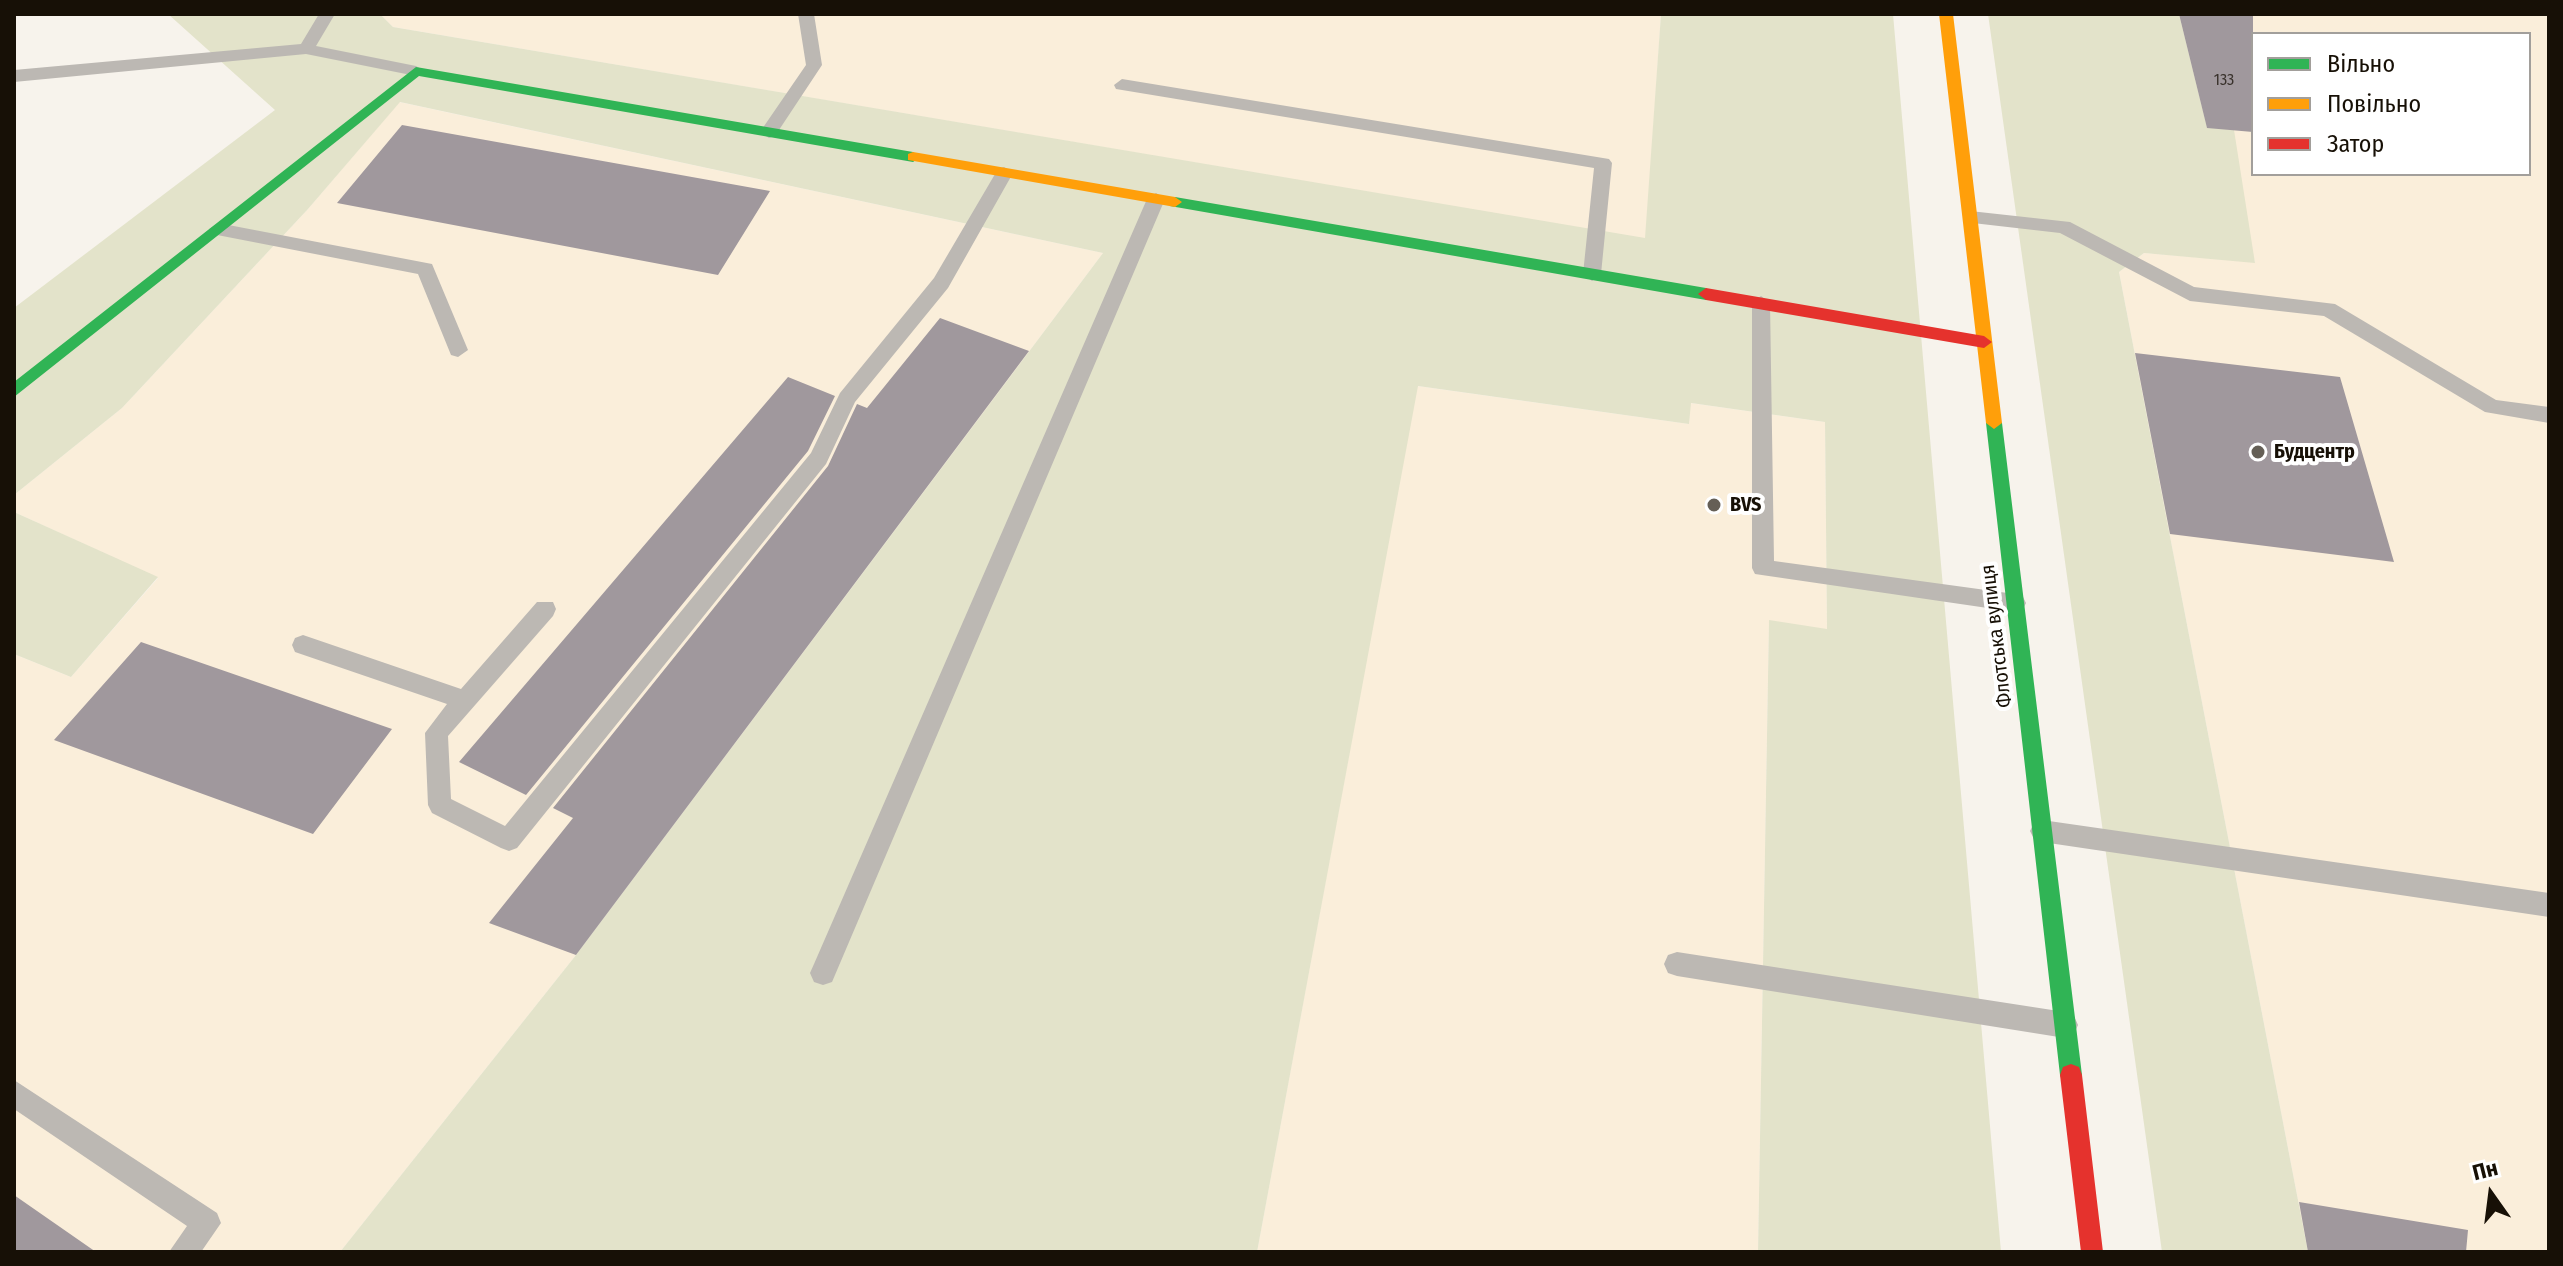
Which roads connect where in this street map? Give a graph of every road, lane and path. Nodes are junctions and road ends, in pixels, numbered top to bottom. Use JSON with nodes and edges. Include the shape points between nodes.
{"nodes":[{"id":1,"x":327,"y":14,"type":"edge"},
{"id":2,"x":806,"y":14,"type":"edge"},
{"id":3,"x":1946,"y":14,"type":"edge"},
{"id":4,"x":306,"y":49,"type":"junction"},
{"id":5,"x":416,"y":71,"type":"junction"},
{"id":6,"x":14,"y":76,"type":"edge"},
{"id":7,"x":1122,"y":85,"type":"dead end"},
{"id":8,"x":769,"y":132,"type":"junction"},
{"id":9,"x":1004,"y":173,"type":"junction"},
{"id":10,"x":1156,"y":199,"type":"junction"},
{"id":11,"x":1970,"y":217,"type":"junction"},
{"id":12,"x":218,"y":229,"type":"junction"},
{"id":13,"x":1592,"y":274,"type":"junction"},
{"id":14,"x":1761,"y":303,"type":"junction"},
{"id":15,"x":1984,"y":342,"type":"junction"},
{"id":16,"x":458,"y":350,"type":"dead end"},
{"id":17,"x":14,"y":391,"type":"edge"},
{"id":18,"x":2549,"y":415,"type":"edge"},
{"id":19,"x":2015,"y":603,"type":"junction"},
{"id":20,"x":545,"y":609,"type":"dead end"},
{"id":21,"x":303,"y":645,"type":"dead end"},
{"id":22,"x":465,"y":700,"type":"junction"},
{"id":23,"x":2042,"y":831,"type":"junction"},
{"id":24,"x":2549,"y":905,"type":"edge"},
{"id":25,"x":1677,"y":964,"type":"dead end"},
{"id":26,"x":823,"y":973,"type":"dead end"},
{"id":27,"x":2065,"y":1025,"type":"junction"},
{"id":28,"x":14,"y":1093,"type":"edge"},
{"id":29,"x":183,"y":1252,"type":"edge"},
{"id":30,"x":2092,"y":1252,"type":"edge"}],
"edges":[{"from":1,"to":4,"type":"lane"},
{"from":2,"to":8,"type":"lane","via":[[814,65]]},
{"from":3,"to":11,"type":"street","name":"Флотська вулиця"},
{"from":4,"to":5,"type":"lane"},
{"from":4,"to":6,"type":"lane"},
{"from":5,"to":8,"type":"street"},
{"from":5,"to":12,"type":"street"},
{"from":7,"to":13,"type":"lane","via":[[1603,163]]},
{"from":8,"to":9,"type":"street"},
{"from":9,"to":10,"type":"street"},
{"from":9,"to":22,"type":"lane","via":[[941,283],[847,398],[819,458],[509,840],[440,805],[436,733]]},
{"from":10,"to":13,"type":"street"},
{"from":10,"to":26,"type":"lane"},
{"from":11,"to":15,"type":"street","name":"Флотська вулиця"},
{"from":11,"to":18,"type":"lane","via":[[2064,227],[2190,294],[2328,309],[2492,407]]},
{"from":12,"to":16,"type":"lane","via":[[425,269]]},
{"from":12,"to":17,"type":"street"},
{"from":13,"to":14,"type":"street"},
{"from":14,"to":15,"type":"street"},
{"from":14,"to":19,"type":"lane","via":[[1763,568]]},
{"from":15,"to":19,"type":"street","name":"Флотська вулиця"},
{"from":19,"to":23,"type":"street","name":"Флотська вулиця"},
{"from":20,"to":22,"type":"lane"},
{"from":21,"to":22,"type":"lane"},
{"from":23,"to":24,"type":"lane"},
{"from":23,"to":27,"type":"street","name":"Флотська вулиця"},
{"from":25,"to":27,"type":"lane"},
{"from":27,"to":30,"type":"street","name":"Флотська вулиця"},
{"from":28,"to":29,"type":"lane","via":[[207,1223]]}]}
